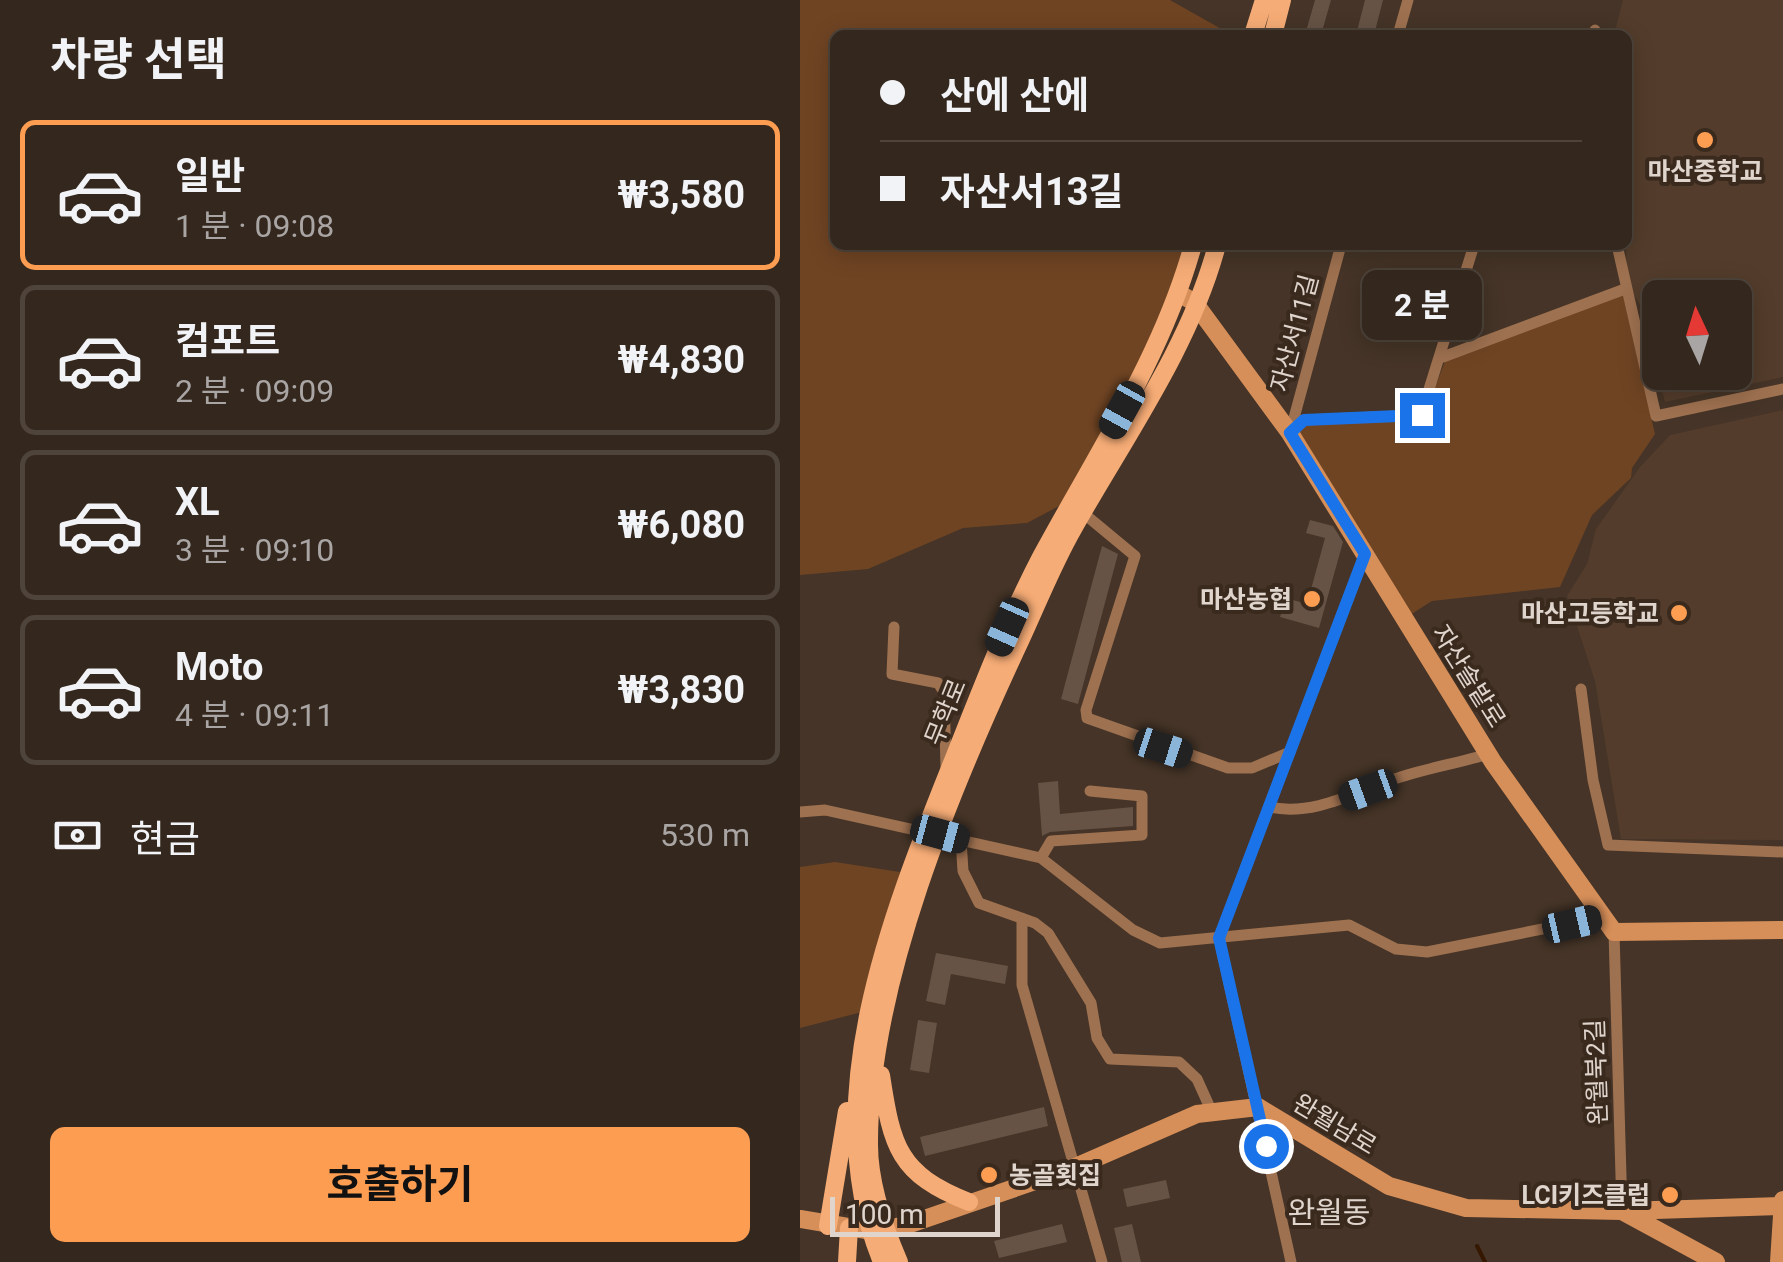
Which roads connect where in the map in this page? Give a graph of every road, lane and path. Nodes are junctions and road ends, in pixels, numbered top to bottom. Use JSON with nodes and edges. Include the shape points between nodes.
{"nodes":[{"id":1,"x":1264,"y":0,"type":"edge"},
{"id":2,"x":1282,"y":0,"type":"edge"},
{"id":3,"x":1408,"y":0,"type":"edge"},
{"id":4,"x":1255,"y":30,"type":"edge"},
{"id":5,"x":1274,"y":30,"type":"edge"},
{"id":6,"x":1399,"y":30,"type":"edge"},
{"id":7,"x":1192,"y":250,"type":"edge"},
{"id":8,"x":1214,"y":250,"type":"edge"},
{"id":9,"x":1340,"y":250,"type":"edge"},
{"id":10,"x":1473,"y":250,"type":"edge"},
{"id":11,"x":1618,"y":250,"type":"edge"},
{"id":12,"x":1625,"y":289,"type":"junction"},
{"id":13,"x":1186,"y":298,"type":"junction"},
{"id":14,"x":1443,"y":356,"type":"junction"},
{"id":15,"x":1783,"y":389,"type":"edge"},
{"id":16,"x":1290,"y":433,"type":"junction"},
{"id":17,"x":1082,"y":512,"type":"junction"},
{"id":18,"x":1365,"y":554,"type":"junction"},
{"id":19,"x":894,"y":627,"type":"dead end"},
{"id":20,"x":1581,"y":689,"type":"dead end"},
{"id":21,"x":1290,"y":752,"type":"junction"},
{"id":22,"x":1488,"y":754,"type":"junction"},
{"id":23,"x":946,"y":776,"type":"junction"},
{"id":24,"x":1090,"y":791,"type":"dead end"},
{"id":25,"x":1269,"y":807,"type":"junction"},
{"id":26,"x":800,"y":812,"type":"edge"},
{"id":27,"x":933,"y":832,"type":"junction"},
{"id":28,"x":961,"y":840,"type":"junction"},
{"id":29,"x":1783,"y":852,"type":"edge"},
{"id":30,"x":1042,"y":858,"type":"junction"},
{"id":31,"x":1022,"y":918,"type":"junction"},
{"id":32,"x":1609,"y":924,"type":"junction"},
{"id":33,"x":1783,"y":930,"type":"edge"},
{"id":34,"x":1219,"y":938,"type":"junction"},
{"id":35,"x":870,"y":1049,"type":"junction"},
{"id":36,"x":1258,"y":1107,"type":"junction"},
{"id":37,"x":1211,"y":1110,"type":"junction"},
{"id":38,"x":1078,"y":1166,"type":"junction"},
{"id":39,"x":969,"y":1202,"type":"junction"},
{"id":40,"x":1783,"y":1204,"type":"edge"},
{"id":41,"x":1622,"y":1211,"type":"junction"},
{"id":42,"x":800,"y":1219,"type":"edge"},
{"id":43,"x":828,"y":1226,"type":"junction"},
{"id":44,"x":849,"y":1228,"type":"junction"},
{"id":45,"x":875,"y":1229,"type":"junction"},
{"id":46,"x":893,"y":1261,"type":"edge"},
{"id":47,"x":847,"y":1262,"type":"edge"},
{"id":48,"x":1102,"y":1262,"type":"edge"},
{"id":49,"x":1291,"y":1262,"type":"edge"},
{"id":50,"x":1716,"y":1262,"type":"edge"},
{"id":51,"x":1779,"y":1262,"type":"edge"}],
"edges":[{"from":1,"to":4,"type":"main road"},
{"from":2,"to":5,"type":"main road"},
{"from":3,"to":6,"type":"street"},
{"from":7,"to":13,"type":"main road","name":"무학로"},
{"from":8,"to":13,"type":"main road","name":"무학로"},
{"from":9,"to":16,"type":"street","name":"자산서11길"},
{"from":10,"to":14,"type":"street"},
{"from":11,"to":12,"type":"street"},
{"from":12,"to":14,"type":"street"},
{"from":12,"to":15,"type":"street","via":[[1656,416]]},
{"from":13,"to":16,"type":"main road","name":"자산솔밭로"},
{"from":13,"to":17,"type":"main road","name":"무학로","via":[[1164,370]]},
{"from":13,"to":23,"type":"main road","name":"무학로","via":[[1022,596]]},
{"from":14,"to":16,"type":"street","via":[[1422,415],[1304,420]]},
{"from":16,"to":18,"type":"main road","name":"자산솔밭로"},
{"from":17,"to":21,"type":"street","via":[[1135,556],[1088,718],[1228,768],[1252,768]]},
{"from":17,"to":27,"type":"main road","name":"무학로"},
{"from":18,"to":21,"type":"street"},
{"from":18,"to":22,"type":"main road","name":"자산솔밭로"},
{"from":19,"to":23,"type":"street","via":[[892,674],[938,682],[944,692]]},
{"from":20,"to":29,"type":"street","via":[[1608,845]]},
{"from":21,"to":25,"type":"street"},
{"from":22,"to":25,"type":"street","via":[[1343,799]]},
{"from":22,"to":32,"type":"main road","name":"자산솔밭로"},
{"from":23,"to":27,"type":"main road","name":"무학로"},
{"from":24,"to":30,"type":"street","via":[[1142,796],[1142,835],[1051,841]]},
{"from":25,"to":34,"type":"street"},
{"from":26,"to":27,"type":"street","via":[[824,810]]},
{"from":27,"to":28,"type":"street"},
{"from":27,"to":35,"type":"main road","name":"무학로"},
{"from":28,"to":30,"type":"street"},
{"from":28,"to":31,"type":"street","via":[[970,891],[992,910]]},
{"from":30,"to":34,"type":"street","via":[[1145,938],[1172,944]]},
{"from":31,"to":37,"type":"street","via":[[1063,951],[1110,1059],[1179,1062],[1197,1079]]},
{"from":31,"to":38,"type":"street","via":[[1022,985]]},
{"from":32,"to":33,"type":"main road"},
{"from":32,"to":34,"type":"street","via":[[1427,952],[1396,949],[1350,925]]},
{"from":32,"to":41,"type":"street","name":"완월북2길"},
{"from":34,"to":36,"type":"street"},
{"from":35,"to":39,"type":"main road","name":"무학로","via":[[901,1156],[928,1184]]},
{"from":35,"to":43,"type":"main road","name":"무학로","via":[[851,1083]]},
{"from":35,"to":45,"type":"main road","name":"무학로"},
{"from":36,"to":37,"type":"main road","name":"완월남로"},
{"from":36,"to":41,"type":"main road","name":"완월남로","via":[[1389,1186],[1451,1204]]},
{"from":36,"to":49,"type":"street"},
{"from":37,"to":38,"type":"main road","name":"완월남로"},
{"from":38,"to":39,"type":"main road","name":"완월남로"},
{"from":38,"to":48,"type":"street"},
{"from":39,"to":45,"type":"main road","name":"완월남로"},
{"from":40,"to":41,"type":"main road"},
{"from":40,"to":51,"type":"main road"},
{"from":41,"to":50,"type":"main road","name":"완월남로"},
{"from":42,"to":43,"type":"main road"},
{"from":43,"to":44,"type":"main road"},
{"from":44,"to":45,"type":"main road"},
{"from":44,"to":47,"type":"main road"},
{"from":45,"to":46,"type":"main road","name":"무학로"}]}
